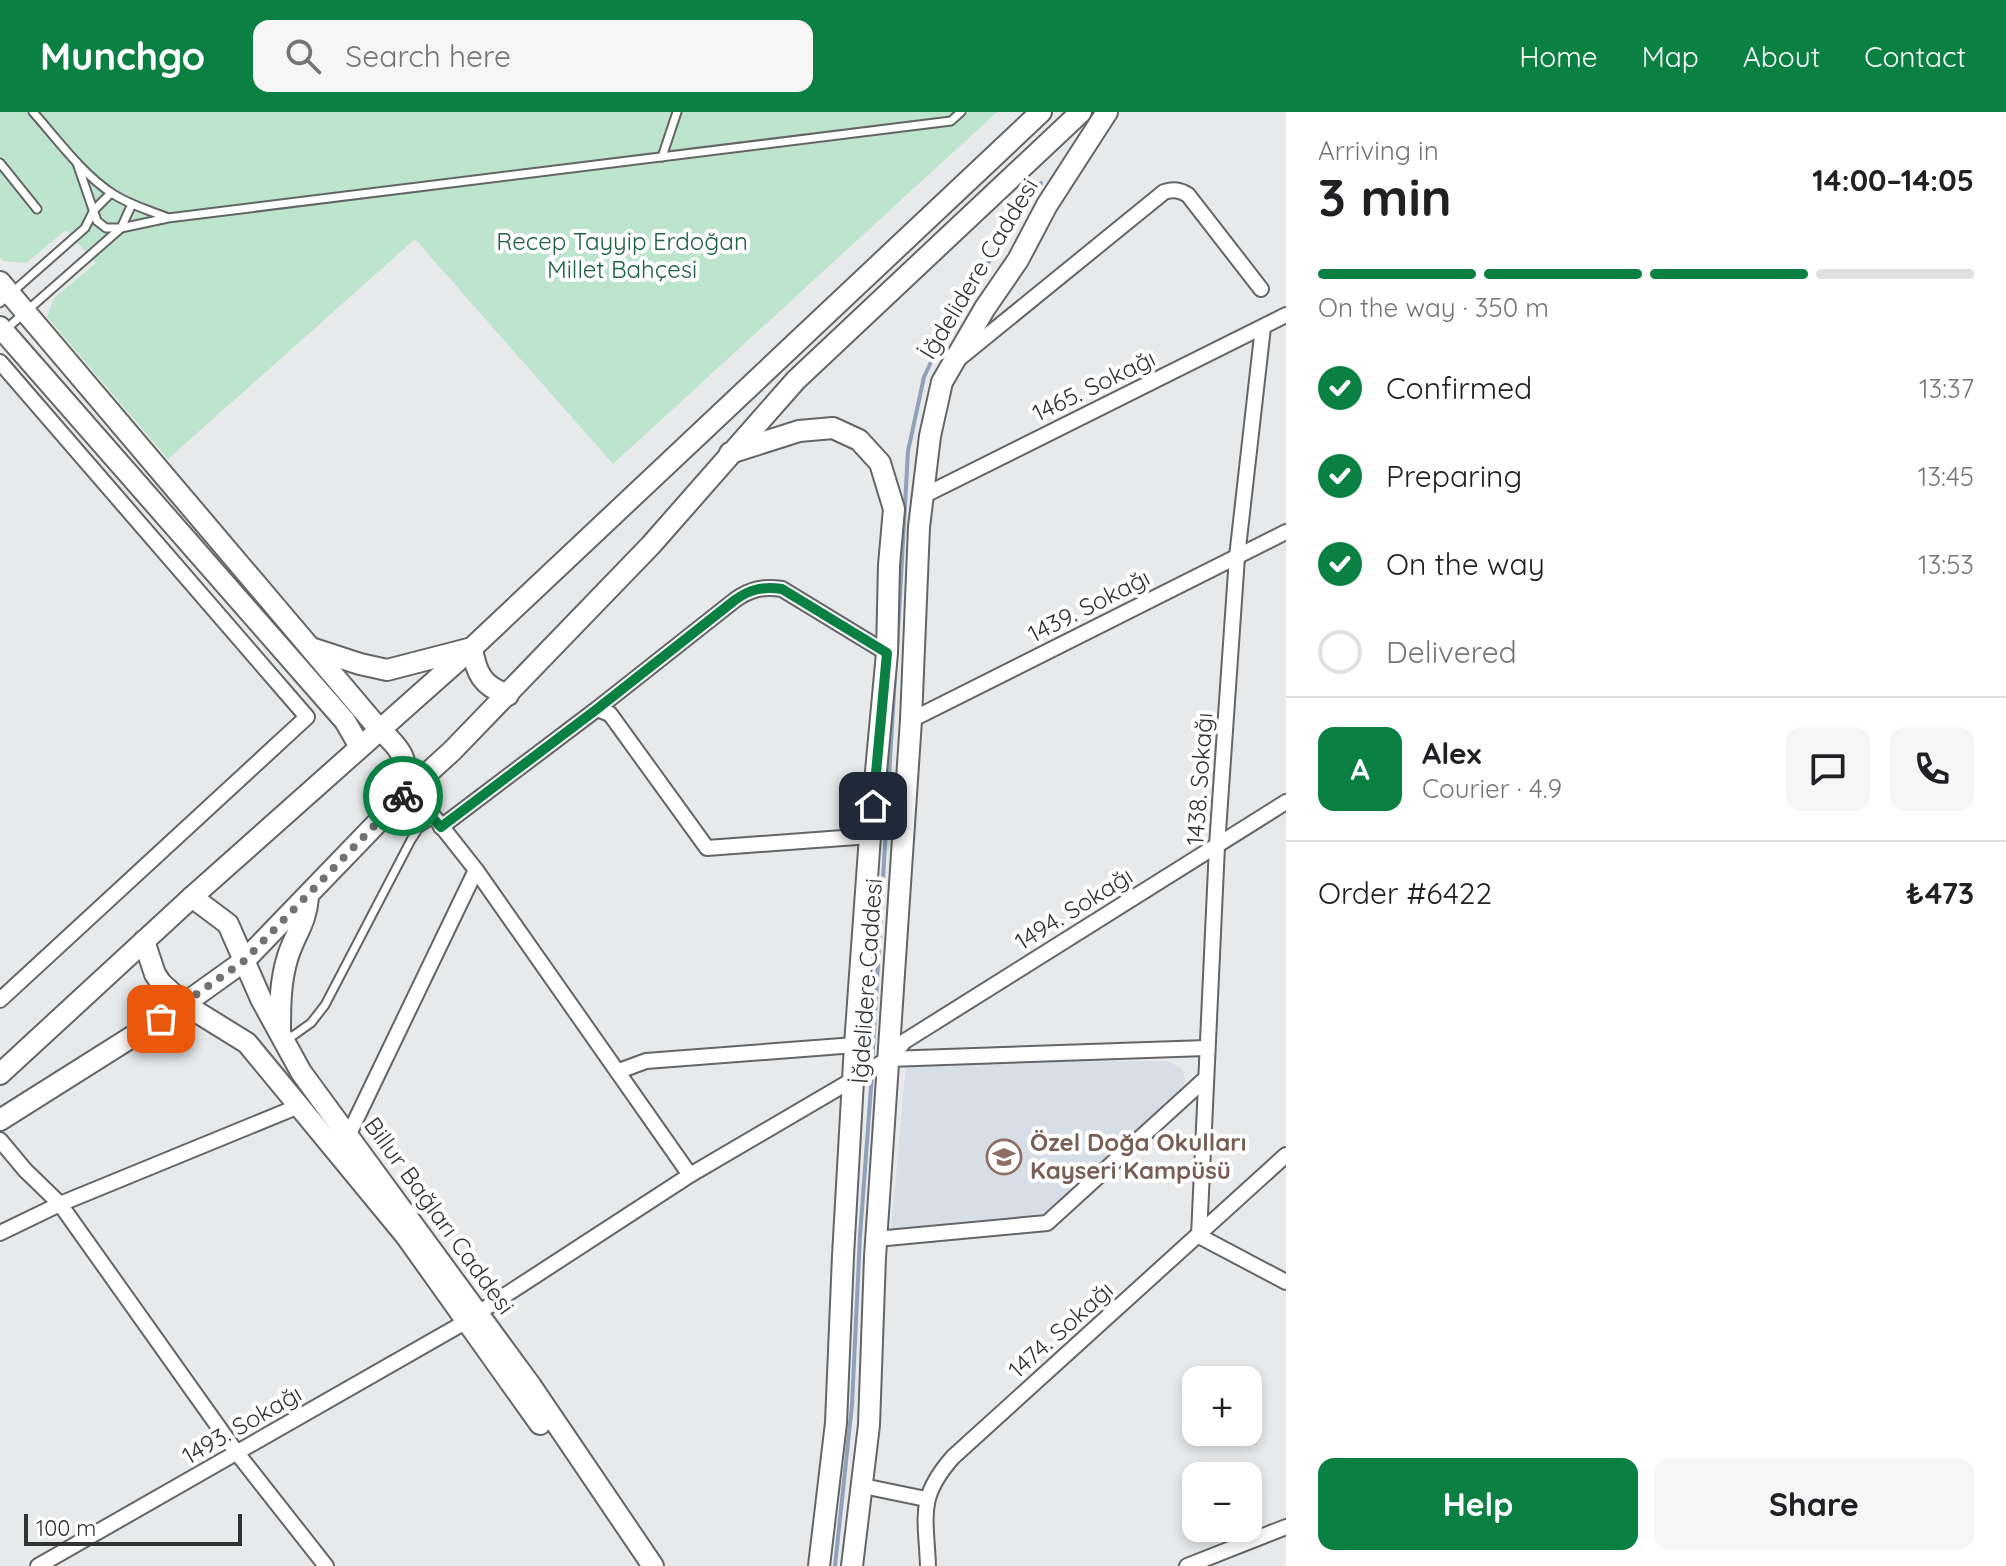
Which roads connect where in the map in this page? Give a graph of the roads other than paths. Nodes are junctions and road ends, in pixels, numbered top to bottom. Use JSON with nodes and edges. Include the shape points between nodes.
{"nodes":[{"id":1,"x":33,"y":112,"type":"edge"},
{"id":2,"x":677,"y":112,"type":"edge"},
{"id":3,"x":961,"y":112,"type":"edge"},
{"id":4,"x":1041,"y":112,"type":"edge"},
{"id":5,"x":1081,"y":112,"type":"edge"},
{"id":6,"x":1107,"y":112,"type":"edge"},
{"id":7,"x":662,"y":157,"type":"junction"},
{"id":8,"x":0,"y":163,"type":"edge"},
{"id":9,"x":77,"y":163,"type":"junction"},
{"id":10,"x":111,"y":193,"type":"junction"},
{"id":11,"x":132,"y":204,"type":"junction"},
{"id":12,"x":37,"y":209,"type":"dead end"},
{"id":13,"x":94,"y":210,"type":"junction"},
{"id":14,"x":168,"y":218,"type":"junction"},
{"id":15,"x":121,"y":228,"type":"junction"},
{"id":16,"x":1261,"y":289,"type":"dead end"},
{"id":17,"x":3,"y":293,"type":"edge"},
{"id":18,"x":26,"y":312,"type":"junction"},
{"id":19,"x":1286,"y":315,"type":"edge"},
{"id":20,"x":1263,"y":327,"type":"junction"},
{"id":21,"x":2,"y":329,"type":"edge"},
{"id":22,"x":0,"y":362,"type":"edge"},
{"id":23,"x":952,"y":365,"type":"junction"},
{"id":24,"x":730,"y":453,"type":"junction"},
{"id":25,"x":921,"y":497,"type":"junction"},
{"id":26,"x":1286,"y":532,"type":"edge"},
{"id":27,"x":1237,"y":557,"type":"junction"},
{"id":28,"x":312,"y":648,"type":"junction"},
{"id":29,"x":472,"y":648,"type":"junction"},
{"id":30,"x":887,"y":653,"type":"junction"},
{"id":31,"x":508,"y":695,"type":"junction"},
{"id":32,"x":597,"y":709,"type":"junction"},
{"id":33,"x":911,"y":720,"type":"junction"},
{"id":34,"x":379,"y":729,"type":"junction"},
{"id":35,"x":360,"y":747,"type":"junction"},
{"id":36,"x":407,"y":792,"type":"junction"},
{"id":37,"x":1286,"y":802,"type":"edge"},
{"id":38,"x":438,"y":822,"type":"junction"},
{"id":39,"x":870,"y":836,"type":"junction"},
{"id":40,"x":1217,"y":846,"type":"junction"},
{"id":41,"x":476,"y":870,"type":"junction"},
{"id":42,"x":308,"y":896,"type":"junction"},
{"id":43,"x":192,"y":897,"type":"junction"},
{"id":44,"x":144,"y":941,"type":"junction"},
{"id":45,"x":244,"y":961,"type":"junction"},
{"id":46,"x":0,"y":1000,"type":"edge"},
{"id":47,"x":184,"y":1004,"type":"junction"},
{"id":48,"x":282,"y":1036,"type":"junction"},
{"id":49,"x":855,"y":1045,"type":"junction"},
{"id":50,"x":1206,"y":1048,"type":"junction"},
{"id":51,"x":886,"y":1060,"type":"junction"},
{"id":52,"x":619,"y":1071,"type":"junction"},
{"id":53,"x":0,"y":1074,"type":"edge"},
{"id":54,"x":860,"y":1074,"type":"junction"},
{"id":55,"x":1205,"y":1079,"type":"junction"},
{"id":56,"x":299,"y":1106,"type":"junction"},
{"id":57,"x":0,"y":1120,"type":"edge"},
{"id":58,"x":348,"y":1136,"type":"junction"},
{"id":59,"x":0,"y":1140,"type":"edge"},
{"id":60,"x":1286,"y":1155,"type":"edge"},
{"id":61,"x":690,"y":1175,"type":"junction"},
{"id":62,"x":60,"y":1204,"type":"junction"},
{"id":63,"x":0,"y":1233,"type":"edge"},
{"id":64,"x":1199,"y":1236,"type":"junction"},
{"id":65,"x":876,"y":1239,"type":"junction"},
{"id":66,"x":1286,"y":1282,"type":"edge"},
{"id":67,"x":472,"y":1317,"type":"junction"},
{"id":68,"x":237,"y":1453,"type":"junction"},
{"id":69,"x":863,"y":1486,"type":"junction"},
{"id":70,"x":926,"y":1499,"type":"junction"},
{"id":71,"x":1286,"y":1527,"type":"edge"},
{"id":72,"x":38,"y":1566,"type":"edge"},
{"id":73,"x":326,"y":1566,"type":"edge"},
{"id":74,"x":636,"y":1566,"type":"edge"},
{"id":75,"x":653,"y":1566,"type":"edge"},
{"id":76,"x":819,"y":1566,"type":"edge"},
{"id":77,"x":852,"y":1566,"type":"edge"},
{"id":78,"x":928,"y":1566,"type":"edge"},
{"id":79,"x":1187,"y":1566,"type":"edge"}],
"edges":[{"from":1,"to":9,"type":"lane"},
{"from":2,"to":7,"type":"lane"},
{"from":3,"to":7,"type":"lane","via":[[951,121]]},
{"from":4,"to":29,"type":"street"},
{"from":5,"to":24,"type":"street","via":[[796,380]]},
{"from":6,"to":23,"type":"street","name":"İğdelidere Caddesi"},
{"from":7,"to":14,"type":"lane"},
{"from":8,"to":12,"type":"lane"},
{"from":9,"to":10,"type":"lane"},
{"from":9,"to":13,"type":"lane"},
{"from":10,"to":11,"type":"lane"},
{"from":10,"to":13,"type":"lane"},
{"from":11,"to":14,"type":"lane"},
{"from":11,"to":15,"type":"lane"},
{"from":13,"to":15,"type":"lane","via":[[106,228]]},
{"from":13,"to":17,"type":"lane","via":[[85,228]]},
{"from":14,"to":15,"type":"lane"},
{"from":15,"to":18,"type":"lane"},
{"from":16,"to":23,"type":"street","via":[[1188,195],[1171,190]]},
{"from":17,"to":18,"type":"street"},
{"from":18,"to":21,"type":"lane"},
{"from":18,"to":28,"type":"street"},
{"from":19,"to":20,"type":"street","name":"1465. Sokağı"},
{"from":20,"to":25,"type":"street","name":"1465. Sokağı"},
{"from":20,"to":27,"type":"street","name":"1438. Sokağı"},
{"from":21,"to":35,"type":"street","via":[[345,721]]},
{"from":22,"to":46,"type":"street","via":[[307,717]]},
{"from":23,"to":25,"type":"street","name":"İğdelidere Caddesi","via":[[936,406]]},
{"from":24,"to":30,"type":"street","name":"İğdelidere Caddesi","via":[[799,431],[833,428],[859,440],[880,463],[894,509]]},
{"from":24,"to":31,"type":"street"},
{"from":25,"to":33,"type":"street","name":"İğdelidere Caddesi"},
{"from":26,"to":27,"type":"street","name":"1439. Sokağı"},
{"from":27,"to":33,"type":"street","name":"1439. Sokağı"},
{"from":27,"to":40,"type":"street","name":"1438. Sokağı"},
{"from":28,"to":29,"type":"street","via":[[387,670]]},
{"from":28,"to":34,"type":"street"},
{"from":29,"to":31,"type":"street","via":[[482,680]]},
{"from":29,"to":34,"type":"street"},
{"from":30,"to":32,"type":"street","via":[[782,589],[763,587],[735,600]]},
{"from":30,"to":39,"type":"street","name":"İğdelidere Caddesi"},
{"from":31,"to":36,"type":"street"},
{"from":32,"to":38,"type":"street"},
{"from":32,"to":39,"type":"street","via":[[610,714],[707,848]]},
{"from":33,"to":51,"type":"street","name":"İğdelidere Caddesi"},
{"from":34,"to":35,"type":"street"},
{"from":34,"to":36,"type":"street","via":[[406,762]]},
{"from":35,"to":43,"type":"street"},
{"from":36,"to":38,"type":"street"},
{"from":36,"to":42,"type":"street"},
{"from":37,"to":40,"type":"street","name":"1494. Sokağı"},
{"from":38,"to":41,"type":"street"},
{"from":38,"to":48,"type":"lane","via":[[418,829],[411,840],[325,1005],[311,1023]]},
{"from":39,"to":49,"type":"street","name":"İğdelidere Caddesi"},
{"from":40,"to":50,"type":"street","name":"1438. Sokağı"},
{"from":40,"to":51,"type":"street","name":"1494. Sokağı","via":[[905,1041]]},
{"from":41,"to":52,"type":"street"},
{"from":41,"to":58,"type":"street"},
{"from":42,"to":45,"type":"street"},
{"from":42,"to":48,"type":"street","via":[[306,916],[283,974]]},
{"from":43,"to":44,"type":"street"},
{"from":43,"to":45,"type":"street","name":"Billur Bağları Caddesi","via":[[228,924]]},
{"from":44,"to":47,"type":"street","name":"Billur Bağları Caddesi","via":[[155,974]]},
{"from":44,"to":53,"type":"street"},
{"from":45,"to":47,"type":"street"},
{"from":45,"to":48,"type":"street","name":"Billur Bağları Caddesi"},
{"from":47,"to":56,"type":"street","name":"Billur Bağları Caddesi","via":[[247,1043]]},
{"from":47,"to":57,"type":"street"},
{"from":48,"to":58,"type":"street","name":"Billur Bağları Caddesi"},
{"from":49,"to":52,"type":"street","via":[[646,1061]]},
{"from":49,"to":54,"type":"street","name":"İğdelidere Caddesi"},
{"from":50,"to":51,"type":"street"},
{"from":50,"to":55,"type":"street","name":"1438. Sokağı"},
{"from":51,"to":54,"type":"street"},
{"from":51,"to":65,"type":"street","name":"İğdelidere Caddesi"},
{"from":52,"to":61,"type":"street"},
{"from":54,"to":61,"type":"street"},
{"from":54,"to":76,"type":"street","name":"İğdelidere Caddesi","via":[[843,1256],[836,1423]]},
{"from":55,"to":64,"type":"street","name":"1438. Sokağı"},
{"from":55,"to":65,"type":"street","via":[[1047,1223]]},
{"from":56,"to":62,"type":"street"},
{"from":56,"to":67,"type":"street","name":"Billur Bağları Caddesi"},
{"from":58,"to":67,"type":"street","name":"Billur Bağları Caddesi","via":[[417,1226]]},
{"from":59,"to":62,"type":"street"},
{"from":60,"to":64,"type":"street","name":"1474. Sokağı"},
{"from":61,"to":67,"type":"street"},
{"from":62,"to":63,"type":"street"},
{"from":62,"to":68,"type":"street"},
{"from":64,"to":66,"type":"street"},
{"from":64,"to":70,"type":"street","name":"1474. Sokağı","via":[[953,1457],[936,1476]]},
{"from":65,"to":69,"type":"street","name":"İğdelidere Caddesi"},
{"from":67,"to":68,"type":"street","name":"1493. Sokağı"},
{"from":67,"to":74,"type":"street","name":"Billur Bağları Caddesi"},
{"from":67,"to":75,"type":"street","name":"Billur Bağları Caddesi","via":[[531,1386]]},
{"from":68,"to":72,"type":"street","name":"1493. Sokağı"},
{"from":68,"to":73,"type":"street"},
{"from":69,"to":70,"type":"street"},
{"from":69,"to":77,"type":"street","name":"İğdelidere Caddesi"},
{"from":70,"to":78,"type":"street"},
{"from":71,"to":79,"type":"street"}]}
